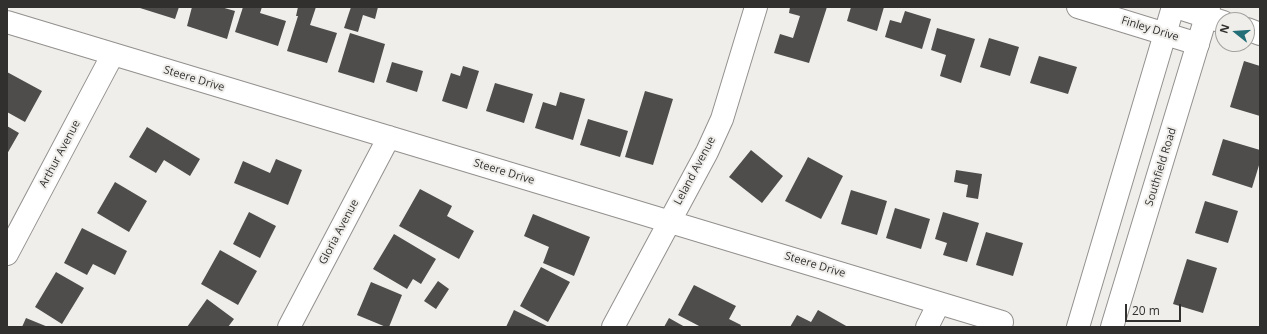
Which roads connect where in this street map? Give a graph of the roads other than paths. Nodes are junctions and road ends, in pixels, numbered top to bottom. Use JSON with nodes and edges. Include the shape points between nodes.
{"nodes":[{"id":1,"x":756,"y":7,"type":"edge"},
{"id":2,"x":1078,"y":7,"type":"edge"},
{"id":3,"x":1174,"y":7,"type":"edge"},
{"id":4,"x":1212,"y":15,"type":"edge"},
{"id":5,"x":7,"y":22,"type":"edge"},
{"id":6,"x":1165,"y":34,"type":"junction"},
{"id":7,"x":1198,"y":44,"type":"junction"},
{"id":8,"x":113,"y":54,"type":"junction"},
{"id":9,"x":389,"y":137,"type":"junction"},
{"id":10,"x":669,"y":221,"type":"junction"},
{"id":11,"x":7,"y":254,"type":"edge"},
{"id":12,"x":939,"y":303,"type":"junction"},
{"id":13,"x":1002,"y":322,"type":"dead end"},
{"id":14,"x":289,"y":327,"type":"edge"},
{"id":15,"x":613,"y":327,"type":"edge"},
{"id":16,"x":927,"y":327,"type":"edge"},
{"id":17,"x":1078,"y":327,"type":"edge"},
{"id":18,"x":1112,"y":327,"type":"edge"}],
"edges":[{"from":1,"to":10,"type":"street","name":"Leland Avenue","via":[[722,119]]},
{"from":2,"to":6,"type":"street","name":"Finley Drive"},
{"from":3,"to":4,"type":"street"},
{"from":3,"to":6,"type":"street"},
{"from":4,"to":7,"type":"street","name":"Southfield Road"},
{"from":5,"to":8,"type":"street","name":"Steere Drive"},
{"from":6,"to":7,"type":"street","name":"Finley Drive"},
{"from":6,"to":17,"type":"street"},
{"from":7,"to":18,"type":"street","name":"Southfield Road"},
{"from":8,"to":9,"type":"street","name":"Steere Drive"},
{"from":8,"to":11,"type":"street","name":"Arthur Avenue"},
{"from":9,"to":10,"type":"street","name":"Steere Drive"},
{"from":9,"to":14,"type":"street","name":"Gloria Avenue"},
{"from":10,"to":12,"type":"street","name":"Steere Drive"},
{"from":10,"to":15,"type":"street","name":"Leland Avenue"},
{"from":12,"to":13,"type":"street","name":"Steere Drive"},
{"from":12,"to":16,"type":"street"}]}
